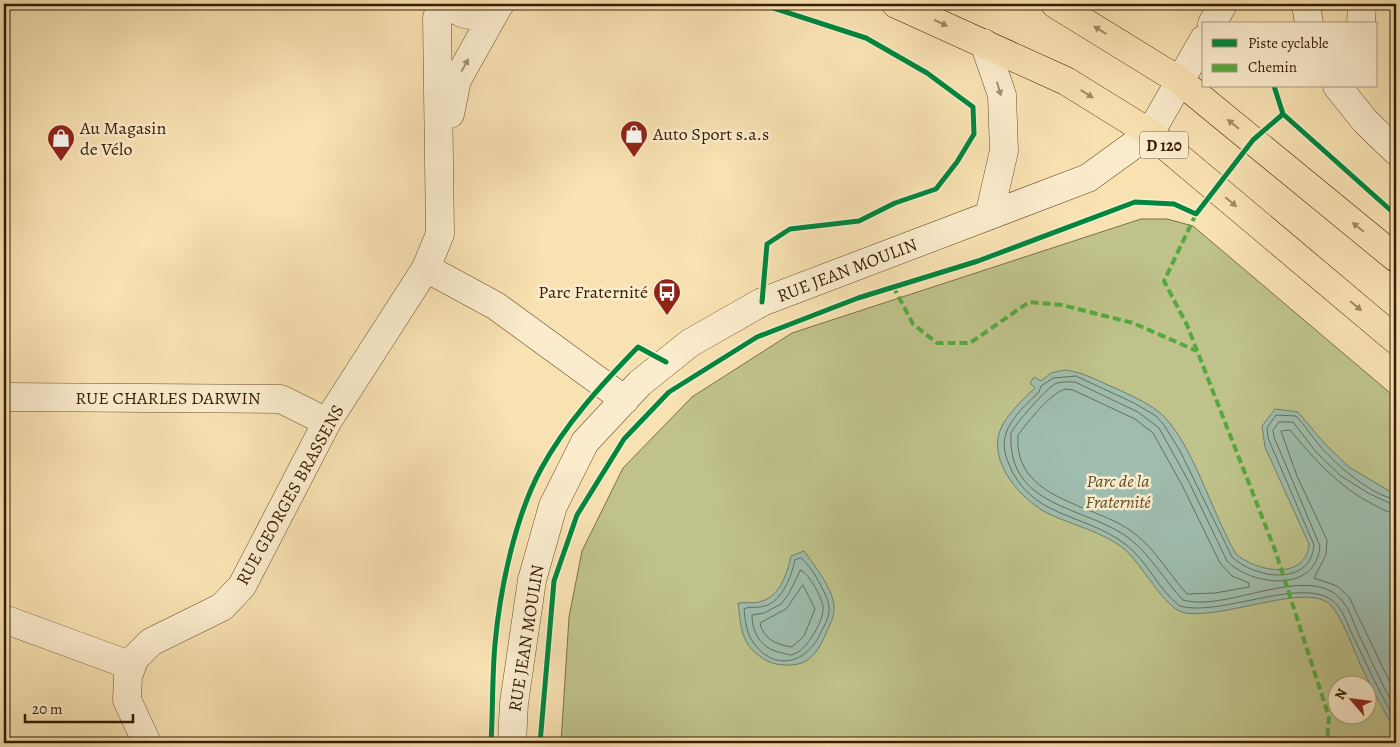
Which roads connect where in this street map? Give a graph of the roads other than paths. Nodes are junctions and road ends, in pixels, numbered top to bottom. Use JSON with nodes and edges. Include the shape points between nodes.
{"nodes":[{"id":1,"x":441,"y":4,"type":"edge"},
{"id":2,"x":449,"y":4,"type":"edge"},
{"id":3,"x":499,"y":4,"type":"edge"},
{"id":4,"x":896,"y":4,"type":"edge"},
{"id":5,"x":1055,"y":4,"type":"edge"},
{"id":6,"x":1224,"y":4,"type":"edge"},
{"id":7,"x":1306,"y":4,"type":"edge"},
{"id":8,"x":1362,"y":4,"type":"edge"},
{"id":9,"x":1213,"y":22,"type":"edge"},
{"id":10,"x":1309,"y":22,"type":"edge"},
{"id":11,"x":1361,"y":22,"type":"edge"},
{"id":12,"x":1202,"y":42,"type":"edge"},
{"id":13,"x":984,"y":43,"type":"junction"},
{"id":14,"x":1180,"y":81,"type":"junction"},
{"id":15,"x":1354,"y":99,"type":"edge"},
{"id":16,"x":1150,"y":133,"type":"junction"},
{"id":17,"x":1396,"y":151,"type":"edge"},
{"id":18,"x":441,"y":180,"type":"junction"},
{"id":19,"x":989,"y":216,"type":"junction"},
{"id":20,"x":1396,"y":258,"type":"edge"},
{"id":21,"x":426,"y":268,"type":"junction"},
{"id":22,"x":1396,"y":340,"type":"edge"},
{"id":23,"x":4,"y":397,"type":"edge"},
{"id":24,"x":625,"y":400,"type":"junction"},
{"id":25,"x":327,"y":422,"type":"junction"},
{"id":26,"x":4,"y":619,"type":"edge"},
{"id":27,"x":132,"y":666,"type":"junction"},
{"id":28,"x":148,"y":743,"type":"edge"},
{"id":29,"x":512,"y":743,"type":"edge"}],
"edges":[{"from":1,"to":18,"type":"street","name":"RUE GEORGES BRASSENS","via":[[438,27]]},
{"from":2,"to":3,"type":"street","via":[[463,14],[473,16],[483,15]]},
{"from":18,"to":3,"type":"street","name":"RUE GEORGES BRASSENS","one_way":true,"via":[[457,80]]},
{"from":4,"to":13,"type":"main road","number":"D 120","one_way":true},
{"from":14,"to":5,"type":"main road","one_way":true},
{"from":6,"to":9,"type":"street"},
{"from":7,"to":10,"type":"street"},
{"from":8,"to":11,"type":"street"},
{"from":12,"to":14,"type":"street","name":"RUE JEAN MOULIN"},
{"from":13,"to":16,"type":"main road","number":"D 120","one_way":true,"via":[[1066,81]]},
{"from":13,"to":19,"type":"street","one_way":true,"via":[[1002,95],[1004,151]]},
{"from":14,"to":16,"type":"street","name":"RUE JEAN MOULIN"},
{"from":20,"to":14,"type":"main road","one_way":true},
{"from":15,"to":17,"type":"street"},
{"from":16,"to":19,"type":"street","name":"RUE JEAN MOULIN","via":[[1088,178]]},
{"from":16,"to":22,"type":"main road","number":"D 120","one_way":true},
{"from":18,"to":21,"type":"street","name":"RUE GEORGES BRASSENS","via":[[440,234]]},
{"from":19,"to":24,"type":"street","name":"RUE JEAN MOULIN","via":[[762,302],[690,343],[640,383]]},
{"from":21,"to":24,"type":"street","via":[[496,306]]},
{"from":21,"to":25,"type":"street","name":"RUE GEORGES BRASSENS"},
{"from":23,"to":25,"type":"street","name":"RUE CHARLES DARWIN","via":[[281,399]]},
{"from":24,"to":29,"type":"street","name":"RUE JEAN MOULIN","via":[[585,442],[553,506],[532,580],[514,704]]},
{"from":25,"to":27,"type":"street","name":"RUE GEORGES BRASSENS","via":[[242,586],[222,607],[150,642]]},
{"from":26,"to":27,"type":"street"},
{"from":27,"to":28,"type":"street","name":"RUE GEORGES BRASSENS","via":[[126,700]]}]}
